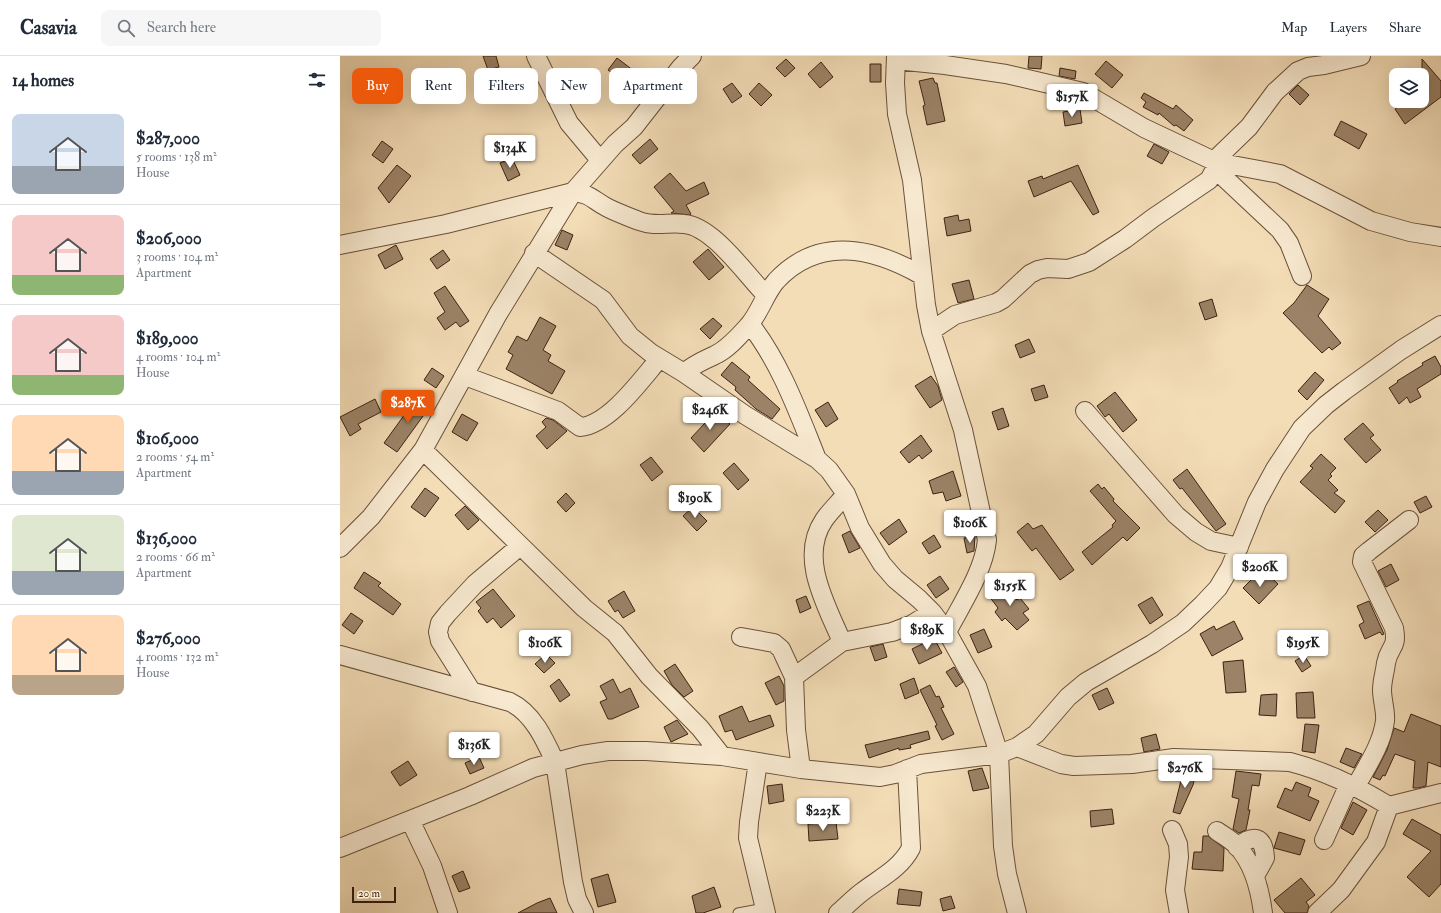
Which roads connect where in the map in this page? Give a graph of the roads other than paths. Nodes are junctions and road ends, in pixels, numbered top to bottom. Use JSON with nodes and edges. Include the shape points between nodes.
{"nodes":[{"id":1,"x":536,"y":56,"type":"edge"},
{"id":2,"x":692,"y":56,"type":"edge"},
{"id":3,"x":1361,"y":56,"type":"edge"},
{"id":4,"x":896,"y":58,"type":"edge"},
{"id":5,"x":600,"y":160,"type":"junction"},
{"id":6,"x":1216,"y":166,"type":"junction"},
{"id":7,"x":573,"y":192,"type":"junction"},
{"id":8,"x":1441,"y":237,"type":"edge"},
{"id":9,"x":340,"y":245,"type":"edge"},
{"id":10,"x":534,"y":253,"type":"junction"},
{"id":11,"x":921,"y":275,"type":"junction"},
{"id":12,"x":1302,"y":276,"type":"dead end"},
{"id":13,"x":766,"y":295,"type":"junction"},
{"id":14,"x":750,"y":324,"type":"junction"},
{"id":15,"x":1441,"y":325,"type":"edge"},
{"id":16,"x":931,"y":331,"type":"junction"},
{"id":17,"x":659,"y":359,"type":"junction"},
{"id":18,"x":684,"y":373,"type":"junction"},
{"id":19,"x":465,"y":376,"type":"junction"},
{"id":20,"x":1085,"y":411,"type":"dead end"},
{"id":21,"x":423,"y":450,"type":"junction"},
{"id":22,"x":817,"y":459,"type":"junction"},
{"id":23,"x":846,"y":494,"type":"junction"},
{"id":24,"x":1410,"y":520,"type":"dead end"},
{"id":25,"x":520,"y":546,"type":"junction"},
{"id":26,"x":1239,"y":547,"type":"junction"},
{"id":27,"x":340,"y":548,"type":"edge"},
{"id":28,"x":932,"y":612,"type":"junction"},
{"id":29,"x":947,"y":632,"type":"junction"},
{"id":30,"x":741,"y":637,"type":"dead end"},
{"id":31,"x":842,"y":642,"type":"junction"},
{"id":32,"x":340,"y":655,"type":"edge"},
{"id":33,"x":794,"y":677,"type":"junction"},
{"id":34,"x":472,"y":692,"type":"junction"},
{"id":35,"x":1017,"y":747,"type":"junction"},
{"id":36,"x":999,"y":754,"type":"junction"},
{"id":37,"x":722,"y":756,"type":"junction"},
{"id":38,"x":555,"y":762,"type":"junction"},
{"id":39,"x":758,"y":762,"type":"junction"},
{"id":40,"x":801,"y":769,"type":"junction"},
{"id":41,"x":907,"y":769,"type":"junction"},
{"id":42,"x":1352,"y":785,"type":"junction"},
{"id":43,"x":1441,"y":792,"type":"edge"},
{"id":44,"x":1389,"y":806,"type":"junction"},
{"id":45,"x":410,"y":820,"type":"junction"},
{"id":46,"x":1172,"y":830,"type":"dead end"},
{"id":47,"x":1217,"y":831,"type":"dead end"},
{"id":48,"x":1324,"y":840,"type":"dead end"},
{"id":49,"x":340,"y":848,"type":"edge"},
{"id":50,"x":765,"y":911,"type":"edge"},
{"id":51,"x":448,"y":913,"type":"edge"},
{"id":52,"x":583,"y":913,"type":"edge"},
{"id":53,"x":738,"y":913,"type":"edge"},
{"id":54,"x":838,"y":913,"type":"edge"},
{"id":55,"x":1017,"y":913,"type":"edge"},
{"id":56,"x":1179,"y":913,"type":"edge"},
{"id":57,"x":1263,"y":913,"type":"edge"},
{"id":58,"x":1317,"y":913,"type":"edge"}],
"edges":[{"from":1,"to":5,"type":"street","via":[[569,123]]},
{"from":2,"to":5,"type":"street","via":[[680,67],[634,126]]},
{"from":3,"to":6,"type":"street","via":[[1298,71],[1275,92],[1250,128],[1224,150]]},
{"from":4,"to":6,"type":"street","via":[[1006,74],[1083,92]]},
{"from":4,"to":11,"type":"street","via":[[898,114],[912,180]]},
{"from":5,"to":7,"type":"street"},
{"from":6,"to":8,"type":"street","via":[[1280,174],[1371,221],[1410,232]]},
{"from":6,"to":12,"type":"street","via":[[1280,230]]},
{"from":6,"to":16,"type":"street","via":[[1209,180],[1089,262],[1068,269],[1038,270],[996,303],[955,315]]},
{"from":7,"to":9,"type":"street","via":[[446,224]]},
{"from":7,"to":10,"type":"street"},
{"from":7,"to":13,"type":"street","via":[[586,193],[608,208],[640,222],[694,226],[731,255]]},
{"from":10,"to":17,"type":"street","via":[[599,296],[630,336]]},
{"from":10,"to":19,"type":"street"},
{"from":11,"to":13,"type":"street","via":[[872,253],[860,250],[830,251],[808,257],[799,263],[776,281]]},
{"from":11,"to":16,"type":"street"},
{"from":13,"to":14,"type":"street"},
{"from":14,"to":18,"type":"street","via":[[724,349],[694,364]]},
{"from":14,"to":22,"type":"street","via":[[779,368]]},
{"from":15,"to":26,"type":"street","via":[[1344,391],[1302,428],[1275,469]]},
{"from":16,"to":29,"type":"street","via":[[963,430],[987,540],[981,566]]},
{"from":17,"to":18,"type":"street"},
{"from":17,"to":19,"type":"street","via":[[620,404],[589,427],[580,428],[558,411]]},
{"from":18,"to":22,"type":"street","via":[[744,415]]},
{"from":19,"to":21,"type":"street"},
{"from":20,"to":26,"type":"street","via":[[1176,515],[1211,541]]},
{"from":21,"to":25,"type":"street"},
{"from":21,"to":27,"type":"street","via":[[371,517]]},
{"from":22,"to":23,"type":"street","via":[[829,470]]},
{"from":23,"to":28,"type":"street","via":[[860,528],[882,564],[894,579]]},
{"from":23,"to":31,"type":"street","via":[[824,520],[816,537],[814,565],[816,580]]},
{"from":24,"to":42,"type":"street","via":[[1369,551],[1362,562],[1394,628],[1396,640],[1386,661],[1382,690],[1385,720],[1382,731],[1376,749]]},
{"from":25,"to":34,"type":"street","via":[[476,584],[440,623],[440,641]]},
{"from":25,"to":37,"type":"street","via":[[584,608],[616,633],[649,676],[700,728]]},
{"from":26,"to":35,"type":"street","via":[[1218,588],[1183,622],[1137,654],[1086,682],[1036,734]]},
{"from":28,"to":29,"type":"street"},
{"from":28,"to":31,"type":"street","via":[[911,625],[892,632]]},
{"from":29,"to":36,"type":"street","via":[[977,686]]},
{"from":30,"to":33,"type":"street","via":[[774,643],[781,649]]},
{"from":31,"to":33,"type":"street"},
{"from":32,"to":34,"type":"street"},
{"from":33,"to":40,"type":"street","via":[[796,730]]},
{"from":34,"to":38,"type":"street","via":[[510,702],[525,711],[547,744]]},
{"from":35,"to":36,"type":"street"},
{"from":35,"to":42,"type":"street","via":[[1061,764],[1074,766],[1132,764],[1174,758],[1290,762]]},
{"from":36,"to":41,"type":"street","via":[[921,764]]},
{"from":36,"to":55,"type":"street","via":[[1003,846]]},
{"from":37,"to":38,"type":"street","via":[[608,751]]},
{"from":37,"to":39,"type":"street"},
{"from":38,"to":45,"type":"street","via":[[513,775],[470,796]]},
{"from":38,"to":52,"type":"street","via":[[573,882]]},
{"from":39,"to":40,"type":"street"},
{"from":39,"to":50,"type":"street","via":[[748,838]]},
{"from":40,"to":41,"type":"street","via":[[880,777]]},
{"from":41,"to":54,"type":"street","via":[[911,848],[896,868],[861,892]]},
{"from":42,"to":44,"type":"street"},
{"from":42,"to":48,"type":"street"},
{"from":43,"to":44,"type":"street"},
{"from":44,"to":58,"type":"street","via":[[1376,842],[1341,890]]},
{"from":45,"to":49,"type":"street"},
{"from":45,"to":51,"type":"street","via":[[432,866]]},
{"from":46,"to":56,"type":"street","via":[[1178,844],[1175,890]]},
{"from":47,"to":57,"type":"street","via":[[1237,847],[1254,876]]},
{"from":50,"to":53,"type":"lane"}]}
